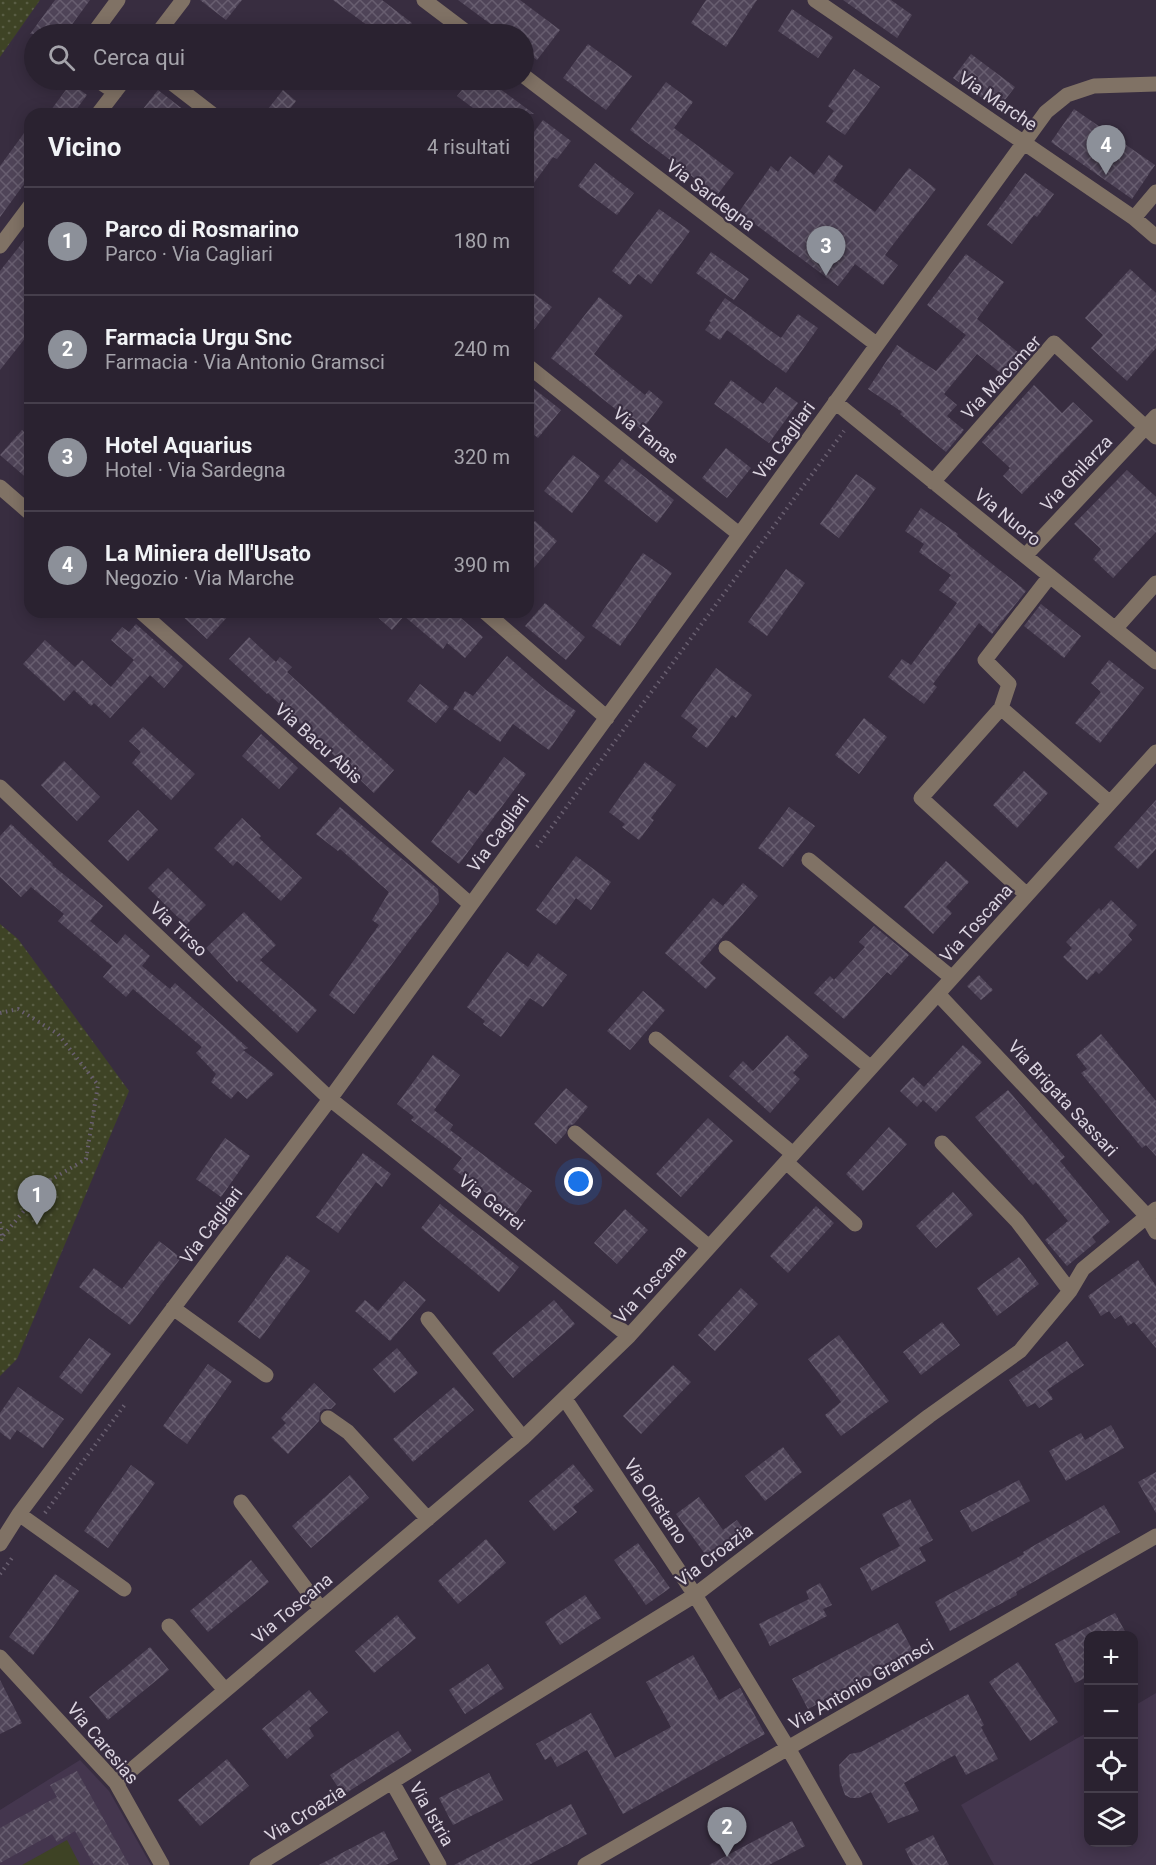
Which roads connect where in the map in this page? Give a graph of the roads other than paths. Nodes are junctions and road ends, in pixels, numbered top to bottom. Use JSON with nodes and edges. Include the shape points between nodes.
{"nodes":[{"id":1,"x":118,"y":0,"type":"edge"},
{"id":2,"x":183,"y":0,"type":"edge"},
{"id":3,"x":424,"y":0,"type":"edge"},
{"id":4,"x":815,"y":0,"type":"edge"},
{"id":5,"x":100,"y":24,"type":"edge"},
{"id":6,"x":165,"y":24,"type":"edge"},
{"id":7,"x":456,"y":24,"type":"edge"},
{"id":8,"x":534,"y":84,"type":"edge"},
{"id":9,"x":1156,"y":84,"type":"edge"},
{"id":10,"x":116,"y":90,"type":"edge"},
{"id":11,"x":181,"y":90,"type":"edge"},
{"id":12,"x":102,"y":108,"type":"edge"},
{"id":13,"x":204,"y":108,"type":"edge"},
{"id":14,"x":1024,"y":142,"type":"junction"},
{"id":15,"x":1156,"y":192,"type":"edge"},
{"id":16,"x":24,"y":216,"type":"edge"},
{"id":17,"x":1134,"y":218,"type":"junction"},
{"id":18,"x":1156,"y":237,"type":"edge"},
{"id":19,"x":0,"y":246,"type":"edge"},
{"id":20,"x":876,"y":344,"type":"junction"},
{"id":21,"x":534,"y":371,"type":"edge"},
{"id":22,"x":835,"y":402,"type":"junction"},
{"id":23,"x":1156,"y":416,"type":"edge"},
{"id":24,"x":1151,"y":432,"type":"edge"},
{"id":25,"x":933,"y":482,"type":"junction"},
{"id":26,"x":0,"y":487,"type":"edge"},
{"id":27,"x":24,"y":508,"type":"edge"},
{"id":28,"x":739,"y":534,"type":"junction"},
{"id":29,"x":1025,"y":556,"type":"junction"},
{"id":30,"x":1050,"y":576,"type":"junction"},
{"id":31,"x":1156,"y":583,"type":"edge"},
{"id":32,"x":148,"y":618,"type":"edge"},
{"id":33,"x":492,"y":618,"type":"edge"},
{"id":34,"x":1114,"y":629,"type":"junction"},
{"id":35,"x":1156,"y":662,"type":"edge"},
{"id":36,"x":1001,"y":708,"type":"junction"},
{"id":37,"x":607,"y":718,"type":"junction"},
{"id":38,"x":1156,"y":752,"type":"edge"},
{"id":39,"x":0,"y":787,"type":"edge"},
{"id":40,"x":1110,"y":803,"type":"junction"},
{"id":41,"x":809,"y":860,"type":"dead end"},
{"id":42,"x":1027,"y":895,"type":"junction"},
{"id":43,"x":470,"y":904,"type":"junction"},
{"id":44,"x":726,"y":948,"type":"dead end"},
{"id":45,"x":952,"y":978,"type":"junction"},
{"id":46,"x":938,"y":994,"type":"junction"},
{"id":47,"x":656,"y":1039,"type":"dead end"},
{"id":48,"x":872,"y":1068,"type":"junction"},
{"id":49,"x":330,"y":1099,"type":"junction"},
{"id":50,"x":575,"y":1133,"type":"dead end"},
{"id":51,"x":942,"y":1143,"type":"dead end"},
{"id":52,"x":790,"y":1158,"type":"junction"},
{"id":53,"x":1151,"y":1213,"type":"edge"},
{"id":54,"x":855,"y":1224,"type":"dead end"},
{"id":55,"x":1156,"y":1232,"type":"edge"},
{"id":56,"x":709,"y":1247,"type":"junction"},
{"id":57,"x":1070,"y":1291,"type":"junction"},
{"id":58,"x":173,"y":1308,"type":"junction"},
{"id":59,"x":428,"y":1319,"type":"dead end"},
{"id":60,"x":629,"y":1336,"type":"junction"},
{"id":61,"x":266,"y":1375,"type":"dead end"},
{"id":62,"x":565,"y":1400,"type":"junction"},
{"id":63,"x":328,"y":1418,"type":"dead end"},
{"id":64,"x":523,"y":1438,"type":"junction"},
{"id":65,"x":241,"y":1502,"type":"dead end"},
{"id":66,"x":19,"y":1514,"type":"junction"},
{"id":67,"x":428,"y":1519,"type":"junction"},
{"id":68,"x":1156,"y":1536,"type":"edge"},
{"id":69,"x":0,"y":1544,"type":"edge"},
{"id":70,"x":124,"y":1589,"type":"dead end"},
{"id":71,"x":695,"y":1595,"type":"junction"},
{"id":72,"x":321,"y":1609,"type":"junction"},
{"id":73,"x":169,"y":1626,"type":"dead end"},
{"id":74,"x":2,"y":1663,"type":"edge"},
{"id":75,"x":225,"y":1690,"type":"junction"},
{"id":76,"x":788,"y":1748,"type":"junction"},
{"id":77,"x":392,"y":1782,"type":"junction"},
{"id":78,"x":116,"y":1783,"type":"junction"},
{"id":79,"x":162,"y":1865,"type":"edge"},
{"id":80,"x":257,"y":1865,"type":"edge"},
{"id":81,"x":439,"y":1865,"type":"edge"},
{"id":82,"x":585,"y":1865,"type":"edge"},
{"id":83,"x":855,"y":1865,"type":"edge"}],
"edges":[{"from":1,"to":5,"type":"street"},
{"from":2,"to":6,"type":"street"},
{"from":3,"to":7,"type":"street"},
{"from":4,"to":14,"type":"street","name":"Via Marche"},
{"from":8,"to":20,"type":"street","name":"Via Sardegna"},
{"from":9,"to":14,"type":"street","name":"Via Cagliari","via":[[1094,86],[1067,95],[1046,112]]},
{"from":10,"to":12,"type":"street"},
{"from":11,"to":13,"type":"street"},
{"from":14,"to":17,"type":"street","name":"Via Marche"},
{"from":14,"to":20,"type":"street","name":"Via Cagliari"},
{"from":15,"to":17,"type":"street"},
{"from":16,"to":19,"type":"street"},
{"from":17,"to":18,"type":"street","name":"Via Marche"},
{"from":20,"to":22,"type":"street","name":"Via Cagliari"},
{"from":21,"to":28,"type":"street","name":"Via Tanas"},
{"from":22,"to":25,"type":"street","name":"Via Nuoro"},
{"from":22,"to":28,"type":"street","name":"Via Cagliari"},
{"from":23,"to":24,"type":"street","name":"Via Ghilarza"},
{"from":24,"to":25,"type":"street","name":"Via Macomer","via":[[1054,343]]},
{"from":24,"to":29,"type":"street","name":"Via Ghilarza"},
{"from":25,"to":29,"type":"street","name":"Via Nuoro"},
{"from":26,"to":27,"type":"street"},
{"from":28,"to":37,"type":"street","name":"Via Cagliari"},
{"from":29,"to":30,"type":"street","name":"Via Nuoro"},
{"from":30,"to":34,"type":"street","name":"Via Nuoro"},
{"from":30,"to":36,"type":"street","via":[[985,660],[1009,684]]},
{"from":31,"to":34,"type":"street"},
{"from":32,"to":43,"type":"street","name":"Via Bacu Abis"},
{"from":33,"to":37,"type":"street"},
{"from":34,"to":35,"type":"street","name":"Via Nuoro"},
{"from":36,"to":40,"type":"street"},
{"from":36,"to":42,"type":"street","via":[[921,798]]},
{"from":37,"to":43,"type":"street","name":"Via Cagliari"},
{"from":38,"to":40,"type":"street","name":"Via Toscana"},
{"from":39,"to":49,"type":"street","name":"Via Tirso"},
{"from":40,"to":42,"type":"street","name":"Via Toscana"},
{"from":41,"to":45,"type":"street"},
{"from":42,"to":45,"type":"street","name":"Via Toscana"},
{"from":43,"to":49,"type":"street","name":"Via Cagliari"},
{"from":44,"to":48,"type":"street"},
{"from":45,"to":46,"type":"street","name":"Via Toscana"},
{"from":46,"to":48,"type":"street","name":"Via Toscana"},
{"from":46,"to":53,"type":"street","name":"Via Brigata Sassari"},
{"from":47,"to":52,"type":"street"},
{"from":48,"to":52,"type":"street","name":"Via Toscana"},
{"from":49,"to":58,"type":"street","name":"Via Cagliari"},
{"from":49,"to":60,"type":"street","name":"Via Gerrei"},
{"from":50,"to":56,"type":"street"},
{"from":51,"to":57,"type":"street","via":[[1017,1221]]},
{"from":52,"to":54,"type":"street"},
{"from":52,"to":56,"type":"street","name":"Via Toscana"},
{"from":53,"to":55,"type":"street","name":"Via Brigata Sassari"},
{"from":53,"to":57,"type":"street","name":"Via Croazia","via":[[1083,1269]]},
{"from":56,"to":60,"type":"street","name":"Via Toscana"},
{"from":57,"to":71,"type":"street","name":"Via Croazia","via":[[1020,1351]]},
{"from":58,"to":61,"type":"street"},
{"from":58,"to":66,"type":"street","name":"Via Cagliari"},
{"from":59,"to":64,"type":"street"},
{"from":60,"to":62,"type":"street","name":"Via Toscana"},
{"from":62,"to":64,"type":"street","name":"Via Toscana"},
{"from":62,"to":71,"type":"street","name":"Via Oristano"},
{"from":63,"to":67,"type":"street","via":[[348,1432]]},
{"from":64,"to":67,"type":"street","name":"Via Toscana"},
{"from":65,"to":72,"type":"street"},
{"from":66,"to":69,"type":"street","name":"Via Cagliari"},
{"from":66,"to":70,"type":"street"},
{"from":67,"to":72,"type":"street","name":"Via Toscana"},
{"from":68,"to":76,"type":"street","name":"Via Antonio Gramsci"},
{"from":71,"to":76,"type":"street","name":"Via Oristano"},
{"from":71,"to":77,"type":"street","name":"Via Croazia"},
{"from":72,"to":75,"type":"street","name":"Via Toscana"},
{"from":73,"to":75,"type":"street"},
{"from":74,"to":78,"type":"street","name":"Via Caresias"},
{"from":75,"to":78,"type":"street","name":"Via Toscana"},
{"from":76,"to":82,"type":"street","name":"Via Antonio Gramsci"},
{"from":76,"to":83,"type":"street","name":"Via Oristano"},
{"from":77,"to":80,"type":"street","name":"Via Croazia"},
{"from":77,"to":81,"type":"street","name":"Via Istria"},
{"from":78,"to":79,"type":"street","name":"Via Caresias"}]}
